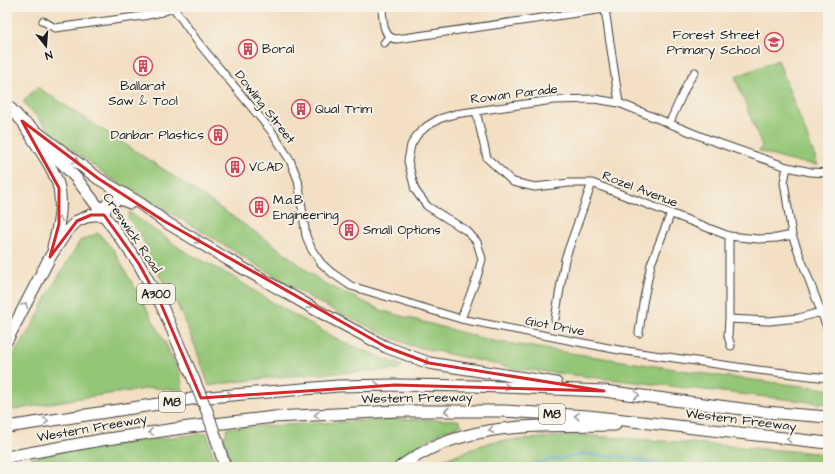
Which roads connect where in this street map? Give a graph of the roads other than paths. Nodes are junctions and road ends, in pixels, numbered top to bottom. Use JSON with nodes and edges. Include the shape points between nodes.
{"nodes":[{"id":1,"x":173,"y":7,"type":"edge"},
{"id":2,"x":382,"y":7,"type":"edge"},
{"id":3,"x":618,"y":7,"type":"edge"},
{"id":4,"x":605,"y":9,"type":"junction"},
{"id":5,"x":43,"y":21,"type":"dead end"},
{"id":6,"x":389,"y":37,"type":"junction"},
{"id":7,"x":384,"y":43,"type":"dead end"},
{"id":8,"x":695,"y":72,"type":"dead end"},
{"id":9,"x":619,"y":103,"type":"junction"},
{"id":10,"x":7,"y":105,"type":"edge"},
{"id":11,"x":476,"y":111,"type":"junction"},
{"id":12,"x":22,"y":121,"type":"junction"},
{"id":13,"x":669,"y":124,"type":"junction"},
{"id":14,"x":787,"y":167,"type":"junction"},
{"id":15,"x":828,"y":173,"type":"edge"},
{"id":16,"x":592,"y":183,"type":"junction"},
{"id":17,"x":671,"y":213,"type":"junction"},
{"id":18,"x":104,"y":215,"type":"junction"},
{"id":19,"x":164,"y":220,"type":"junction"},
{"id":20,"x":792,"y":235,"type":"junction"},
{"id":21,"x":306,"y":236,"type":"joint"},
{"id":22,"x":729,"y":236,"type":"junction"},
{"id":23,"x":50,"y":257,"type":"junction"},
{"id":24,"x":821,"y":312,"type":"junction"},
{"id":25,"x":461,"y":319,"type":"junction"},
{"id":26,"x":555,"y":319,"type":"dead end"},
{"id":27,"x":729,"y":319,"type":"junction"},
{"id":28,"x":828,"y":330,"type":"edge"},
{"id":29,"x":639,"y":333,"type":"dead end"},
{"id":30,"x":7,"y":340,"type":"edge"},
{"id":31,"x":731,"y":346,"type":"dead end"},
{"id":32,"x":828,"y":378,"type":"edge"},
{"id":33,"x":604,"y":391,"type":"junction"},
{"id":34,"x":828,"y":417,"type":"edge"},
{"id":35,"x":670,"y":425,"type":"junction"},
{"id":36,"x":7,"y":427,"type":"edge"},
{"id":37,"x":828,"y":443,"type":"edge"},
{"id":38,"x":7,"y":457,"type":"edge"},
{"id":39,"x":225,"y":467,"type":"edge"},
{"id":40,"x":400,"y":467,"type":"edge"}],
"edges":[{"from":1,"to":5,"type":"street","via":[[147,16],[55,28]]},
{"from":1,"to":21,"type":"street","name":"Dowling Street","via":[[197,41],[272,132],[290,160],[298,180]]},
{"from":2,"to":6,"type":"street","via":[[385,30]]},
{"from":3,"to":4,"type":"street"},
{"from":4,"to":6,"type":"street","via":[[401,39]]},
{"from":4,"to":9,"type":"street"},
{"from":6,"to":7,"type":"street"},
{"from":8,"to":13,"type":"street"},
{"from":9,"to":11,"type":"street","name":"Rowan Parade","via":[[553,100]]},
{"from":9,"to":13,"type":"street","name":"Rowan Parade"},
{"from":10,"to":12,"type":"highway","name":"Creswick Road","number":"A300"},
{"from":11,"to":16,"type":"street","name":"Rozel Avenue","via":[[487,158],[513,182],[536,188]]},
{"from":11,"to":25,"type":"street","name":"Rowan Parade","via":[[439,119],[427,126],[411,145],[408,161],[415,190],[427,206],[467,231],[477,242],[482,259]]},
{"from":12,"to":18,"type":"highway","name":"Creswick Road","number":"A300","via":[[76,178]]},
{"from":12,"to":19,"type":"highway","one_way":true,"via":[[99,179]]},
{"from":23,"to":12,"type":"highway","one_way":true,"via":[[59,224],[59,188],[54,174]]},
{"from":13,"to":14,"type":"street","name":"Rowan Parade"},
{"from":14,"to":15,"type":"street","name":"Rowan Parade"},
{"from":14,"to":20,"type":"street","via":[[784,182]]},
{"from":16,"to":17,"type":"street","name":"Rozel Avenue"},
{"from":16,"to":26,"type":"street","via":[[566,259]]},
{"from":17,"to":22,"type":"street","name":"Rozel Avenue"},
{"from":17,"to":29,"type":"street","via":[[651,264]]},
{"from":18,"to":19,"type":"highway","via":[[107,203],[121,199]]},
{"from":18,"to":23,"type":"highway","via":[[91,215],[77,221]]},
{"from":18,"to":39,"type":"highway","name":"Creswick Road","number":"A300","bridge":true,"via":[[139,264],[161,304],[207,411]]},
{"from":19,"to":33,"type":"highway","one_way":true,"via":[[318,311],[386,347],[429,364]]},
{"from":20,"to":22,"type":"street","name":"Rozel Avenue","via":[[758,239]]},
{"from":20,"to":24,"type":"street"},
{"from":21,"to":25,"type":"street","name":"Giot Drive","via":[[321,263],[351,286]]},
{"from":22,"to":27,"type":"street"},
{"from":30,"to":23,"type":"highway","one_way":true},
{"from":24,"to":27,"type":"street","via":[[799,318],[769,321]]},
{"from":24,"to":28,"type":"street"},
{"from":25,"to":32,"type":"street","name":"Giot Drive","via":[[619,350]]},
{"from":27,"to":31,"type":"street","via":[[728,336]]},
{"from":33,"to":34,"type":"highway","name":"Western Freeway","number":"M8","one_way":true,"via":[[765,412]]},
{"from":36,"to":33,"type":"highway","name":"Western Freeway","number":"M8","one_way":true,"via":[[198,398],[338,386],[474,386]]},
{"from":37,"to":35,"type":"highway","name":"Western Freeway","number":"M8","one_way":true},
{"from":35,"to":38,"type":"highway","name":"Western Freeway","number":"M8","one_way":true,"via":[[588,416],[504,411],[382,411],[274,417],[189,427]]},
{"from":35,"to":40,"type":"highway","one_way":true,"via":[[517,427],[479,432],[444,442],[410,459]]}]}
